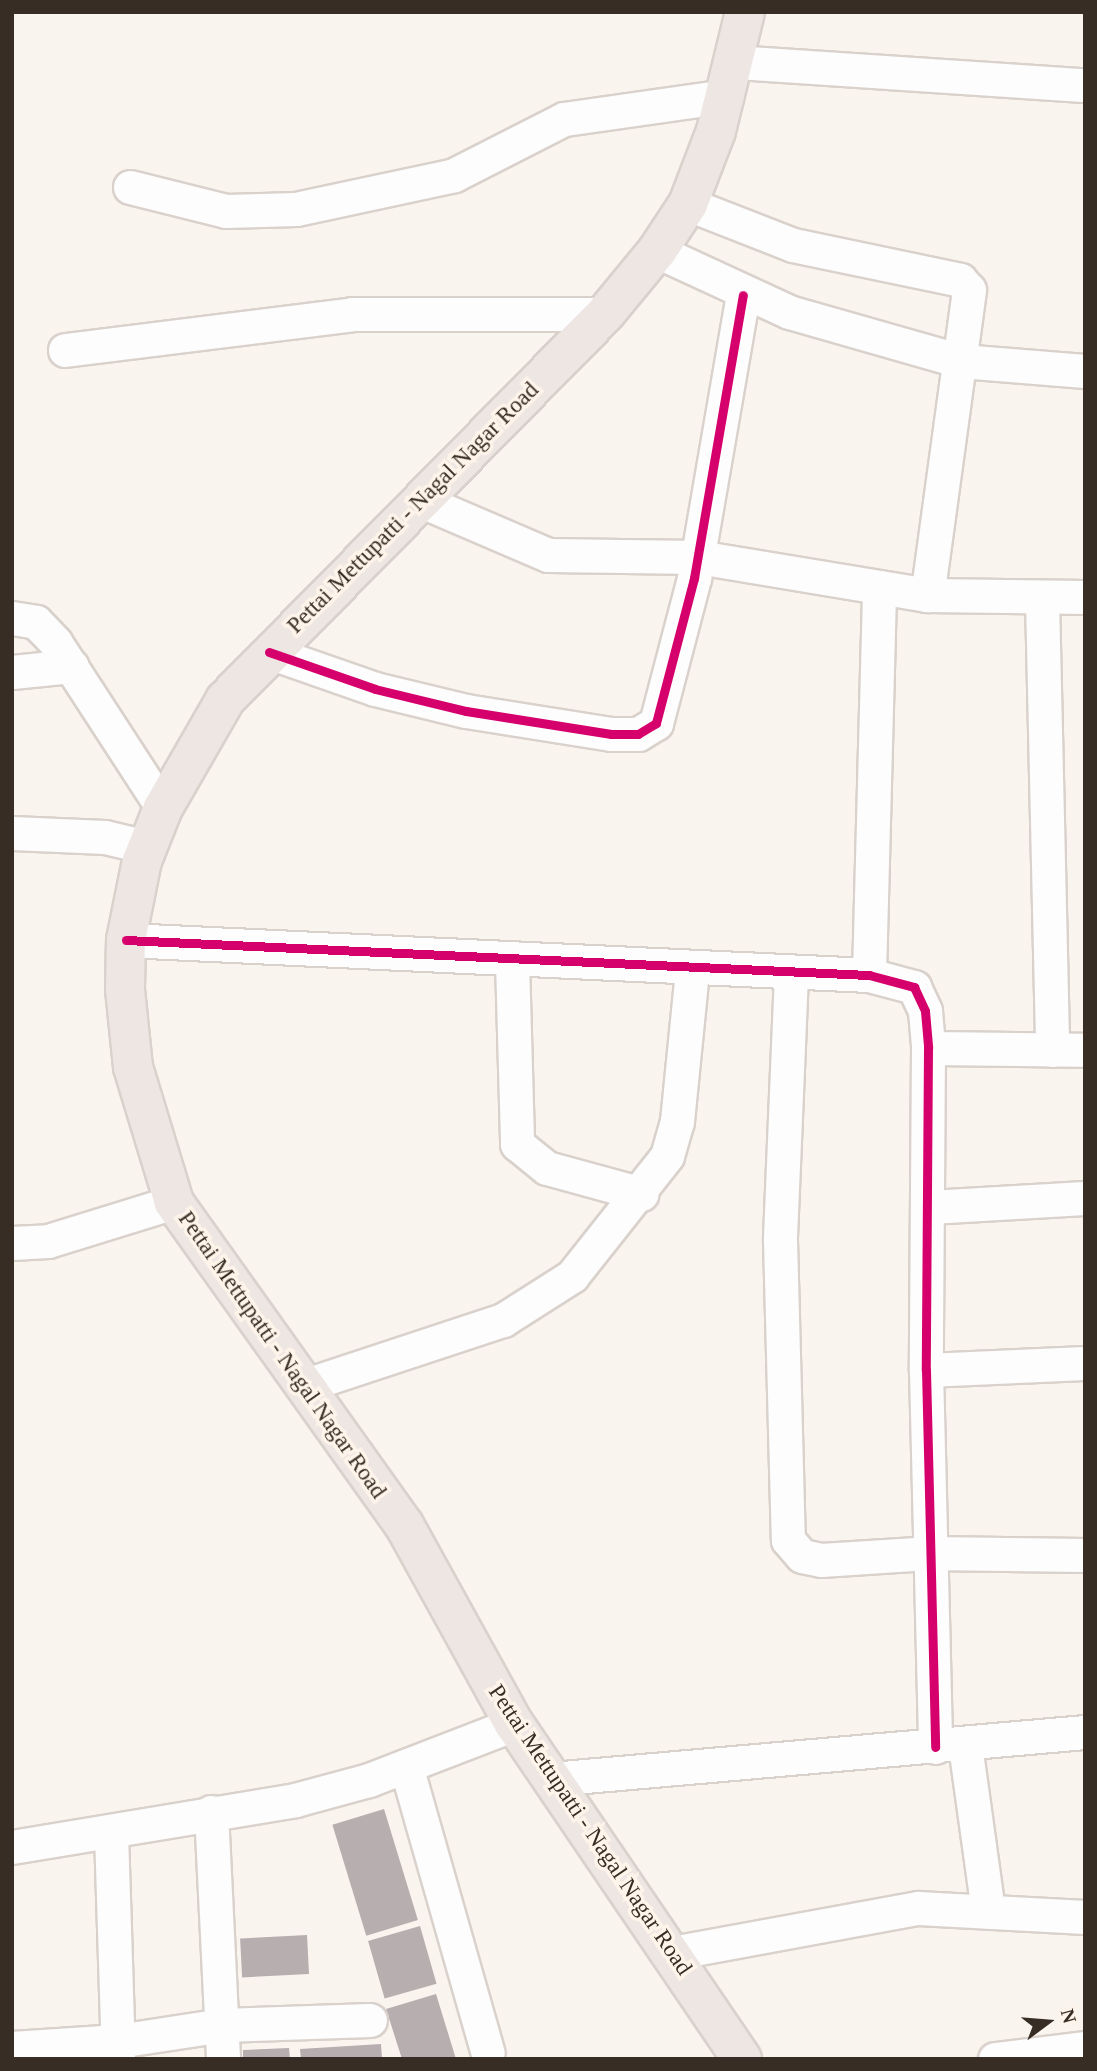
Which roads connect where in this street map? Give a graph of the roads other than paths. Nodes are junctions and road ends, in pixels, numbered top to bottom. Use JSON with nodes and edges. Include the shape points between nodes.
{"nodes":[{"id":1,"x":745,"y":12,"type":"edge"},
{"id":2,"x":730,"y":79,"type":"junction"},
{"id":3,"x":1085,"y":85,"type":"edge"},
{"id":4,"x":131,"y":187,"type":"dead end"},
{"id":5,"x":688,"y":204,"type":"junction"},
{"id":6,"x":657,"y":251,"type":"junction"},
{"id":7,"x":743,"y":295,"type":"junction"},
{"id":8,"x":605,"y":314,"type":"junction"},
{"id":9,"x":65,"y":350,"type":"dead end"},
{"id":10,"x":961,"y":361,"type":"junction"},
{"id":11,"x":1085,"y":371,"type":"edge"},
{"id":12,"x":422,"y":501,"type":"junction"},
{"id":13,"x":698,"y":557,"type":"junction"},
{"id":14,"x":879,"y":587,"type":"junction"},
{"id":15,"x":927,"y":596,"type":"junction"},
{"id":16,"x":1085,"y":597,"type":"edge"},
{"id":17,"x":1042,"y":599,"type":"junction"},
{"id":18,"x":12,"y":618,"type":"edge"},
{"id":19,"x":269,"y":652,"type":"junction"},
{"id":20,"x":72,"y":666,"type":"junction"},
{"id":21,"x":12,"y":672,"type":"edge"},
{"id":22,"x":163,"y":808,"type":"junction"},
{"id":23,"x":12,"y":833,"type":"edge"},
{"id":24,"x":147,"y":848,"type":"junction"},
{"id":25,"x":126,"y":940,"type":"junction"},
{"id":26,"x":512,"y":961,"type":"junction"},
{"id":27,"x":692,"y":971,"type":"junction"},
{"id":28,"x":791,"y":974,"type":"junction"},
{"id":29,"x":869,"y":975,"type":"junction"},
{"id":30,"x":928,"y":1048,"type":"junction"},
{"id":31,"x":1052,"y":1050,"type":"junction"},
{"id":32,"x":1085,"y":1050,"type":"edge"},
{"id":33,"x":642,"y":1194,"type":"junction"},
{"id":34,"x":1085,"y":1199,"type":"edge"},
{"id":35,"x":174,"y":1202,"type":"junction"},
{"id":36,"x":929,"y":1207,"type":"junction"},
{"id":37,"x":12,"y":1243,"type":"edge"},
{"id":38,"x":1085,"y":1363,"type":"edge"},
{"id":39,"x":926,"y":1370,"type":"junction"},
{"id":40,"x":303,"y":1386,"type":"junction"},
{"id":41,"x":928,"y":1553,"type":"junction"},
{"id":42,"x":1085,"y":1555,"type":"edge"},
{"id":43,"x":514,"y":1724,"type":"junction"},
{"id":44,"x":1085,"y":1732,"type":"edge"},
{"id":45,"x":950,"y":1746,"type":"junction"},
{"id":46,"x":406,"y":1766,"type":"junction"},
{"id":47,"x":551,"y":1779,"type":"junction"},
{"id":48,"x":211,"y":1812,"type":"junction"},
{"id":49,"x":111,"y":1833,"type":"junction"},
{"id":50,"x":12,"y":1847,"type":"edge"},
{"id":51,"x":988,"y":1910,"type":"junction"},
{"id":52,"x":1085,"y":1917,"type":"edge"},
{"id":53,"x":672,"y":1953,"type":"junction"},
{"id":54,"x":370,"y":2020,"type":"dead end"},
{"id":55,"x":222,"y":2025,"type":"junction"},
{"id":56,"x":12,"y":2048,"type":"edge"},
{"id":57,"x":1085,"y":2048,"type":"edge"},
{"id":58,"x":118,"y":2050,"type":"edge"},
{"id":59,"x":488,"y":2053,"type":"dead end"},
{"id":60,"x":223,"y":2059,"type":"edge"},
{"id":61,"x":742,"y":2059,"type":"edge"},
{"id":62,"x":995,"y":2059,"type":"edge"}],
"edges":[{"from":1,"to":2,"type":"main road","name":"Pettai Mettupatti - Nagal Nagar Road"},
{"from":2,"to":3,"type":"street"},
{"from":2,"to":4,"type":"street","via":[[565,119],[454,175],[296,209],[226,211]]},
{"from":2,"to":5,"type":"main road","name":"Pettai Mettupatti - Nagal Nagar Road"},
{"from":5,"to":6,"type":"main road","name":"Pettai Mettupatti - Nagal Nagar Road"},
{"from":5,"to":10,"type":"street","via":[[824,254],[960,280],[972,301]]},
{"from":6,"to":7,"type":"street"},
{"from":6,"to":8,"type":"main road","name":"Pettai Mettupatti - Nagal Nagar Road"},
{"from":7,"to":10,"type":"street"},
{"from":7,"to":13,"type":"street"},
{"from":8,"to":9,"type":"street","via":[[352,314]]},
{"from":8,"to":12,"type":"main road","name":"Pettai Mettupatti - Nagal Nagar Road"},
{"from":10,"to":11,"type":"street"},
{"from":10,"to":15,"type":"street"},
{"from":12,"to":13,"type":"street","via":[[548,555]]},
{"from":12,"to":19,"type":"main road","name":"Pettai Mettupatti - Nagal Nagar Road"},
{"from":13,"to":14,"type":"street"},
{"from":13,"to":19,"type":"street","via":[[664,708],[656,723],[638,734],[466,711],[375,689]]},
{"from":14,"to":15,"type":"street"},
{"from":14,"to":29,"type":"street"},
{"from":15,"to":17,"type":"street"},
{"from":16,"to":17,"type":"street"},
{"from":17,"to":31,"type":"street"},
{"from":18,"to":20,"type":"street","via":[[36,622]]},
{"from":19,"to":22,"type":"main road","name":"Pettai Mettupatti - Nagal Nagar Road","via":[[225,700]]},
{"from":20,"to":21,"type":"street"},
{"from":20,"to":22,"type":"street"},
{"from":22,"to":24,"type":"main road","name":"Pettai Mettupatti - Nagal Nagar Road"},
{"from":23,"to":24,"type":"street","via":[[104,837]]},
{"from":24,"to":25,"type":"main road","name":"Pettai Mettupatti - Nagal Nagar Road"},
{"from":25,"to":26,"type":"street"},
{"from":25,"to":35,"type":"main road","name":"Pettai Mettupatti - Nagal Nagar Road","via":[[133,1067]]},
{"from":26,"to":27,"type":"street"},
{"from":26,"to":33,"type":"street","via":[[517,1144],[547,1168]]},
{"from":27,"to":28,"type":"street"},
{"from":27,"to":33,"type":"street","via":[[677,1121],[667,1156]]},
{"from":28,"to":29,"type":"street"},
{"from":28,"to":41,"type":"street","via":[[780,1240],[788,1540],[802,1556],[821,1560]]},
{"from":29,"to":30,"type":"street","via":[[914,987],[925,1011]]},
{"from":30,"to":31,"type":"street"},
{"from":30,"to":36,"type":"street"},
{"from":31,"to":32,"type":"street"},
{"from":33,"to":40,"type":"street","via":[[572,1276],[542,1299],[503,1320]]},
{"from":34,"to":36,"type":"street"},
{"from":35,"to":37,"type":"street","via":[[48,1241]]},
{"from":35,"to":40,"type":"main road","name":"Pettai Mettupatti - Nagal Nagar Road"},
{"from":36,"to":39,"type":"street"},
{"from":38,"to":39,"type":"street"},
{"from":39,"to":41,"type":"street"},
{"from":40,"to":43,"type":"main road","name":"Pettai Mettupatti - Nagal Nagar Road","via":[[404,1525]]},
{"from":41,"to":42,"type":"street"},
{"from":41,"to":45,"type":"street"},
{"from":43,"to":46,"type":"street"},
{"from":43,"to":47,"type":"main road","name":"Pettai Mettupatti - Nagal Nagar Road"},
{"from":44,"to":45,"type":"street"},
{"from":45,"to":47,"type":"street"},
{"from":45,"to":51,"type":"street"},
{"from":46,"to":48,"type":"street","via":[[295,1800]]},
{"from":46,"to":59,"type":"street"},
{"from":47,"to":53,"type":"main road","name":"Pettai Mettupatti - Nagal Nagar Road"},
{"from":48,"to":49,"type":"street"},
{"from":48,"to":55,"type":"street"},
{"from":49,"to":50,"type":"street"},
{"from":49,"to":58,"type":"street"},
{"from":51,"to":52,"type":"street"},
{"from":51,"to":53,"type":"street","via":[[863,1914]]},
{"from":53,"to":61,"type":"main road","name":"Pettai Mettupatti - Nagal Nagar Road"},
{"from":54,"to":55,"type":"street"},
{"from":55,"to":58,"type":"street"},
{"from":55,"to":60,"type":"street"},
{"from":56,"to":58,"type":"street"},
{"from":57,"to":62,"type":"street"}]}
